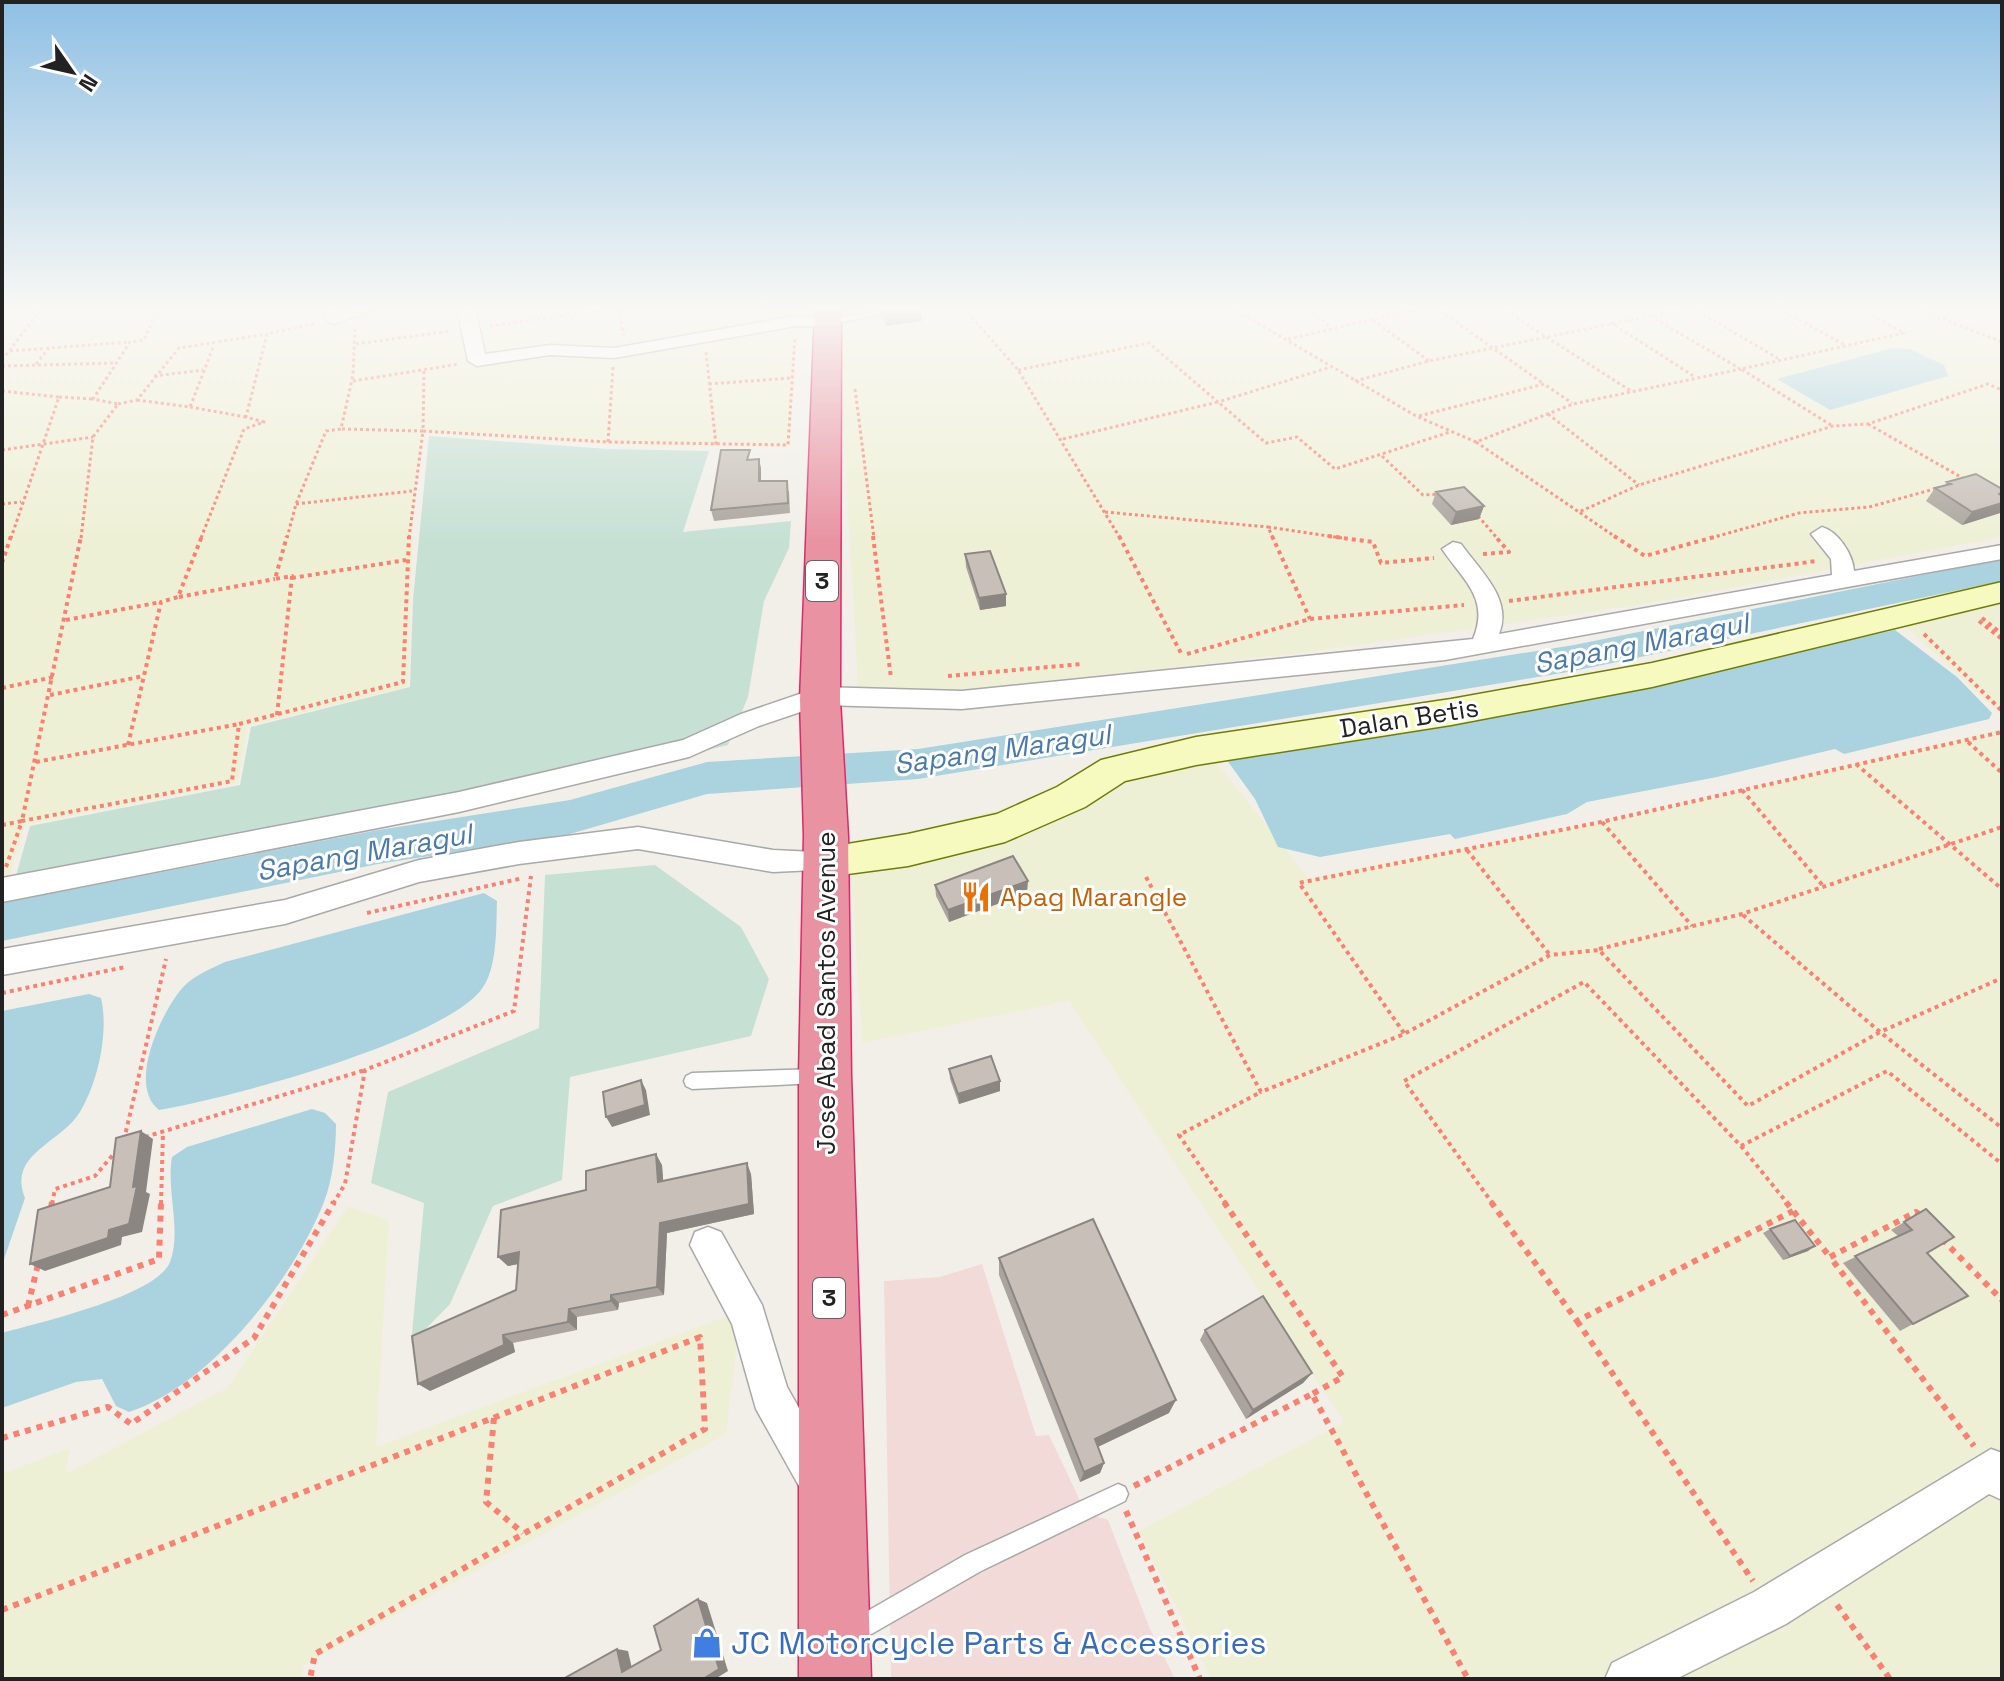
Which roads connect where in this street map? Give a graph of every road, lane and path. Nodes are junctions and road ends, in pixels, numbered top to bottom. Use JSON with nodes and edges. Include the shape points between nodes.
{"nodes":[{"id":1,"x":100,"y":386,"type":"edge"},
{"id":2,"x":147,"y":386,"type":"edge"},
{"id":3,"x":197,"y":386,"type":"edge"},
{"id":4,"x":254,"y":386,"type":"edge"},
{"id":5,"x":351,"y":386,"type":"edge"},
{"id":6,"x":424,"y":386,"type":"edge"},
{"id":7,"x":612,"y":386,"type":"edge"},
{"id":8,"x":709,"y":386,"type":"edge"},
{"id":9,"x":790,"y":386,"type":"edge"},
{"id":10,"x":827,"y":386,"type":"edge"},
{"id":11,"x":855,"y":386,"type":"edge"},
{"id":12,"x":1029,"y":386,"type":"edge"},
{"id":13,"x":1200,"y":386,"type":"edge"},
{"id":14,"x":1268,"y":386,"type":"edge"},
{"id":15,"x":1363,"y":386,"type":"edge"},
{"id":16,"x":1534,"y":386,"type":"edge"},
{"id":17,"x":1548,"y":386,"type":"edge"},
{"id":18,"x":1624,"y":386,"type":"edge"},
{"id":19,"x":1652,"y":386,"type":"edge"},
{"id":20,"x":1769,"y":386,"type":"edge"},
{"id":21,"x":1981,"y":386,"type":"edge"},
{"id":22,"x":2,"y":391,"type":"edge"},
{"id":23,"x":1631,"y":391,"type":"junction"},
{"id":24,"x":59,"y":397,"type":"junction"},
{"id":25,"x":93,"y":399,"type":"junction"},
{"id":26,"x":137,"y":400,"type":"junction"},
{"id":27,"x":1218,"y":402,"type":"junction"},
{"id":28,"x":118,"y":404,"type":"junction"},
{"id":29,"x":1573,"y":404,"type":"junction"},
{"id":30,"x":190,"y":407,"type":"junction"},
{"id":31,"x":1548,"y":414,"type":"junction"},
{"id":32,"x":1416,"y":416,"type":"junction"},
{"id":33,"x":246,"y":417,"type":"junction"},
{"id":34,"x":1868,"y":424,"type":"junction"},
{"id":35,"x":1833,"y":426,"type":"junction"},
{"id":36,"x":341,"y":429,"type":"junction"},
{"id":37,"x":423,"y":431,"type":"junction"},
{"id":38,"x":1452,"y":432,"type":"junction"},
{"id":39,"x":93,"y":437,"type":"junction"},
{"id":40,"x":1063,"y":439,"type":"junction"},
{"id":41,"x":608,"y":442,"type":"junction"},
{"id":42,"x":1476,"y":442,"type":"junction"},
{"id":43,"x":46,"y":443,"type":"junction"},
{"id":44,"x":716,"y":445,"type":"junction"},
{"id":45,"x":2,"y":450,"type":"edge"},
{"id":46,"x":1382,"y":456,"type":"junction"},
{"id":47,"x":1953,"y":484,"type":"edge"},
{"id":48,"x":1639,"y":485,"type":"junction"},
{"id":49,"x":1939,"y":488,"type":"edge"},
{"id":50,"x":412,"y":491,"type":"junction"},
{"id":51,"x":1447,"y":493,"type":"edge"},
{"id":52,"x":21,"y":502,"type":"junction"},
{"id":53,"x":2,"y":504,"type":"edge"},
{"id":54,"x":296,"y":504,"type":"junction"},
{"id":55,"x":1469,"y":504,"type":"edge"},
{"id":56,"x":1105,"y":512,"type":"junction"},
{"id":57,"x":1579,"y":512,"type":"junction"},
{"id":58,"x":1268,"y":527,"type":"junction"},
{"id":59,"x":1822,"y":534,"type":"dead end"},
{"id":60,"x":2002,"y":552,"type":"edge"},
{"id":61,"x":1456,"y":553,"type":"junction"},
{"id":62,"x":1842,"y":558,"type":"junction"},
{"id":63,"x":406,"y":560,"type":"junction"},
{"id":64,"x":2,"y":563,"type":"edge"},
{"id":65,"x":292,"y":578,"type":"junction"},
{"id":66,"x":275,"y":579,"type":"junction"},
{"id":67,"x":1844,"y":583,"type":"junction"},
{"id":68,"x":2002,"y":592,"type":"edge"},
{"id":69,"x":178,"y":597,"type":"junction"},
{"id":70,"x":161,"y":602,"type":"junction"},
{"id":71,"x":1491,"y":603,"type":"junction"},
{"id":72,"x":1310,"y":619,"type":"junction"},
{"id":73,"x":66,"y":620,"type":"junction"},
{"id":74,"x":1917,"y":627,"type":"dead end"},
{"id":75,"x":1482,"y":646,"type":"junction"},
{"id":76,"x":1182,"y":655,"type":"junction"},
{"id":77,"x":1167,"y":657,"type":"dead end"},
{"id":78,"x":1090,"y":664,"type":"dead end"},
{"id":79,"x":144,"y":676,"type":"junction"},
{"id":80,"x":54,"y":677,"type":"junction"},
{"id":81,"x":937,"y":677,"type":"dead end"},
{"id":82,"x":891,"y":681,"type":"dead end"},
{"id":83,"x":2,"y":688,"type":"edge"},
{"id":84,"x":50,"y":695,"type":"junction"},
{"id":85,"x":820,"y":698,"type":"junction"},
{"id":86,"x":2002,"y":711,"type":"edge"},
{"id":87,"x":277,"y":715,"type":"junction"},
{"id":88,"x":239,"y":724,"type":"junction"},
{"id":89,"x":2002,"y":732,"type":"edge"},
{"id":90,"x":1968,"y":742,"type":"junction"},
{"id":91,"x":128,"y":745,"type":"junction"},
{"id":92,"x":35,"y":762,"type":"junction"},
{"id":93,"x":1856,"y":764,"type":"junction"},
{"id":94,"x":2002,"y":773,"type":"edge"},
{"id":95,"x":1742,"y":790,"type":"junction"},
{"id":96,"x":22,"y":821,"type":"junction"},
{"id":97,"x":1601,"y":822,"type":"junction"},
{"id":98,"x":2,"y":825,"type":"edge"},
{"id":99,"x":2002,"y":827,"type":"edge"},
{"id":100,"x":1951,"y":845,"type":"junction"},
{"id":101,"x":826,"y":849,"type":"junction"},
{"id":102,"x":1466,"y":849,"type":"junction"},
{"id":103,"x":532,"y":876,"type":"dead end"},
{"id":104,"x":2,"y":877,"type":"edge"},
{"id":105,"x":1146,"y":877,"type":"dead end"},
{"id":106,"x":1824,"y":887,"type":"junction"},
{"id":107,"x":2002,"y":889,"type":"edge"},
{"id":108,"x":2,"y":890,"type":"edge"},
{"id":109,"x":1742,"y":914,"type":"junction"},
{"id":110,"x":1692,"y":926,"type":"junction"},
{"id":111,"x":1590,"y":951,"type":"junction"},
{"id":112,"x":1550,"y":955,"type":"junction"},
{"id":113,"x":166,"y":959,"type":"dead end"},
{"id":114,"x":2,"y":962,"type":"edge"},
{"id":115,"x":2002,"y":978,"type":"edge"},
{"id":116,"x":1880,"y":1032,"type":"junction"},
{"id":117,"x":1404,"y":1034,"type":"junction"},
{"id":118,"x":365,"y":1070,"type":"junction"},
{"id":119,"x":825,"y":1075,"type":"junction"},
{"id":120,"x":692,"y":1081,"type":"dead end"},
{"id":121,"x":1261,"y":1092,"type":"junction"},
{"id":122,"x":2002,"y":1128,"type":"edge"},
{"id":123,"x":163,"y":1132,"type":"junction"},
{"id":124,"x":124,"y":1142,"type":"junction"},
{"id":125,"x":1741,"y":1146,"type":"junction"},
{"id":126,"x":2002,"y":1164,"type":"edge"},
{"id":127,"x":1793,"y":1211,"type":"junction"},
{"id":128,"x":49,"y":1219,"type":"edge"},
{"id":129,"x":1927,"y":1223,"type":"edge"},
{"id":130,"x":1938,"y":1234,"type":"edge"},
{"id":131,"x":708,"y":1245,"type":"dead end"},
{"id":132,"x":1830,"y":1257,"type":"junction"},
{"id":133,"x":38,"y":1262,"type":"edge"},
{"id":134,"x":2002,"y":1300,"type":"edge"},
{"id":135,"x":28,"y":1306,"type":"junction"},
{"id":136,"x":2,"y":1315,"type":"edge"},
{"id":137,"x":1577,"y":1321,"type":"junction"},
{"id":138,"x":1312,"y":1394,"type":"junction"},
{"id":139,"x":494,"y":1418,"type":"junction"},
{"id":140,"x":2,"y":1438,"type":"edge"},
{"id":141,"x":1996,"y":1474,"type":"edge"},
{"id":142,"x":1118,"y":1494,"type":"junction"},
{"id":143,"x":834,"y":1505,"type":"junction"},
{"id":144,"x":524,"y":1533,"type":"junction"},
{"id":145,"x":1817,"y":1578,"type":"junction"},
{"id":146,"x":1770,"y":1608,"type":"junction"},
{"id":147,"x":2,"y":1610,"type":"edge"},
{"id":148,"x":835,"y":1661,"type":"edge"},
{"id":149,"x":310,"y":1679,"type":"edge"},
{"id":150,"x":1200,"y":1679,"type":"edge"},
{"id":151,"x":1468,"y":1679,"type":"edge"},
{"id":152,"x":1628,"y":1679,"type":"edge"},
{"id":153,"x":1890,"y":1679,"type":"edge"}],
"edges":[{"from":1,"to":25,"type":"path"},
{"from":2,"to":26,"type":"path"},
{"from":3,"to":30,"type":"path"},
{"from":4,"to":33,"type":"path"},
{"from":5,"to":36,"type":"path"},
{"from":6,"to":37,"type":"path"},
{"from":7,"to":41,"type":"path"},
{"from":8,"to":44,"type":"path"},
{"from":9,"to":44,"type":"path","via":[[788,445]]},
{"from":10,"to":85,"type":"highway","name":"Jose Abad Santos Avenue","number":"3"},
{"from":11,"to":82,"type":"path"},
{"from":12,"to":40,"type":"path"},
{"from":13,"to":27,"type":"path"},
{"from":14,"to":27,"type":"path"},
{"from":15,"to":32,"type":"path"},
{"from":16,"to":32,"type":"path"},
{"from":17,"to":29,"type":"path"},
{"from":18,"to":23,"type":"path"},
{"from":19,"to":23,"type":"path"},
{"from":20,"to":35,"type":"path"},
{"from":21,"to":34,"type":"path"},
{"from":22,"to":24,"type":"path"},
{"from":23,"to":29,"type":"path"},
{"from":24,"to":25,"type":"path"},
{"from":24,"to":43,"type":"path"},
{"from":25,"to":28,"type":"path"},
{"from":26,"to":28,"type":"path"},
{"from":26,"to":30,"type":"path"},
{"from":27,"to":40,"type":"path"},
{"from":27,"to":46,"type":"path","via":[[1266,443],[1297,437],[1335,469]]},
{"from":28,"to":39,"type":"path"},
{"from":29,"to":31,"type":"path"},
{"from":30,"to":33,"type":"path"},
{"from":31,"to":42,"type":"path"},
{"from":31,"to":48,"type":"path"},
{"from":32,"to":38,"type":"path"},
{"from":33,"to":69,"type":"path","via":[[264,422],[244,429]]},
{"from":34,"to":35,"type":"path"},
{"from":34,"to":47,"type":"path","via":[[1967,481]]},
{"from":35,"to":48,"type":"path"},
{"from":36,"to":37,"type":"path"},
{"from":36,"to":54,"type":"path","via":[[326,431]]},
{"from":37,"to":41,"type":"path"},
{"from":37,"to":50,"type":"path"},
{"from":38,"to":42,"type":"path"},
{"from":38,"to":46,"type":"path"},
{"from":39,"to":43,"type":"path"},
{"from":39,"to":73,"type":"path"},
{"from":40,"to":56,"type":"path"},
{"from":41,"to":44,"type":"path"},
{"from":42,"to":57,"type":"path"},
{"from":43,"to":45,"type":"path"},
{"from":43,"to":52,"type":"path"},
{"from":46,"to":51,"type":"path","via":[[1423,495]]},
{"from":48,"to":57,"type":"path"},
{"from":49,"to":57,"type":"path","via":[[1869,507],[1799,513],[1645,556]]},
{"from":50,"to":54,"type":"path"},
{"from":50,"to":63,"type":"path"},
{"from":52,"to":53,"type":"path"},
{"from":52,"to":64,"type":"path"},
{"from":54,"to":66,"type":"path"},
{"from":55,"to":61,"type":"path","via":[[1509,552]]},
{"from":56,"to":58,"type":"path"},
{"from":56,"to":76,"type":"path"},
{"from":58,"to":61,"type":"path","via":[[1373,542],[1381,563]]},
{"from":58,"to":72,"type":"path"},
{"from":59,"to":62,"type":"street"},
{"from":60,"to":67,"type":"street"},
{"from":61,"to":71,"type":"street"},
{"from":62,"to":67,"type":"street"},
{"from":62,"to":71,"type":"path"},
{"from":63,"to":65,"type":"path"},
{"from":63,"to":87,"type":"path","via":[[403,682]]},
{"from":65,"to":66,"type":"path"},
{"from":65,"to":87,"type":"path"},
{"from":66,"to":69,"type":"path"},
{"from":67,"to":75,"type":"street"},
{"from":68,"to":101,"type":"street","name":"Dalan Betis","via":[[1652,675],[1196,751],[1114,770],[1005,827],[908,850]]},
{"from":69,"to":70,"type":"path"},
{"from":70,"to":73,"type":"path"},
{"from":70,"to":79,"type":"path"},
{"from":71,"to":72,"type":"path"},
{"from":71,"to":75,"type":"street","via":[[1493,619]]},
{"from":72,"to":76,"type":"path"},
{"from":73,"to":80,"type":"path"},
{"from":74,"to":86,"type":"path"},
{"from":75,"to":85,"type":"street","via":[[1312,668],[962,700]]},
{"from":76,"to":77,"type":"path"},
{"from":78,"to":81,"type":"path"},
{"from":79,"to":84,"type":"path"},
{"from":79,"to":91,"type":"path"},
{"from":80,"to":83,"type":"path"},
{"from":80,"to":84,"type":"path"},
{"from":84,"to":92,"type":"path"},
{"from":85,"to":101,"type":"highway","name":"Jose Abad Santos Avenue","number":"3"},
{"from":85,"to":108,"type":"street","via":[[750,720],[689,748],[643,759],[459,802]]},
{"from":87,"to":88,"type":"path"},
{"from":88,"to":91,"type":"path"},
{"from":88,"to":96,"type":"path","via":[[232,781]]},
{"from":89,"to":90,"type":"path"},
{"from":90,"to":93,"type":"path"},
{"from":90,"to":94,"type":"path"},
{"from":91,"to":92,"type":"path"},
{"from":92,"to":96,"type":"path"},
{"from":93,"to":95,"type":"path"},
{"from":93,"to":100,"type":"path"},
{"from":95,"to":97,"type":"path"},
{"from":95,"to":106,"type":"path"},
{"from":96,"to":98,"type":"path"},
{"from":96,"to":104,"type":"path"},
{"from":97,"to":102,"type":"path"},
{"from":97,"to":110,"type":"path"},
{"from":99,"to":100,"type":"path"},
{"from":100,"to":106,"type":"path"},
{"from":100,"to":107,"type":"path"},
{"from":101,"to":114,"type":"street","via":[[773,861],[638,838],[519,853],[419,871],[285,912]]},
{"from":101,"to":119,"type":"highway","name":"Jose Abad Santos Avenue","number":"3"},
{"from":102,"to":112,"type":"path"},
{"from":102,"to":117,"type":"path","via":[[1299,883]]},
{"from":103,"to":118,"type":"path","via":[[514,1011]]},
{"from":105,"to":121,"type":"path"},
{"from":106,"to":109,"type":"path"},
{"from":109,"to":110,"type":"path"},
{"from":109,"to":116,"type":"path"},
{"from":110,"to":111,"type":"path"},
{"from":111,"to":112,"type":"path"},
{"from":111,"to":116,"type":"path","via":[[1599,950],[1748,1106]]},
{"from":112,"to":117,"type":"path"},
{"from":113,"to":124,"type":"path"},
{"from":115,"to":116,"type":"path"},
{"from":116,"to":122,"type":"path"},
{"from":117,"to":121,"type":"path"},
{"from":118,"to":123,"type":"path"},
{"from":118,"to":140,"type":"path","via":[[345,1184],[254,1338],[131,1424],[108,1407]]},
{"from":119,"to":120,"type":"lane"},
{"from":119,"to":143,"type":"highway","name":"Jose Abad Santos Avenue","number":"3"},
{"from":121,"to":138,"type":"path","via":[[1179,1135],[1343,1377]]},
{"from":123,"to":124,"type":"path"},
{"from":123,"to":135,"type":"path","via":[[159,1259]]},
{"from":124,"to":128,"type":"path","via":[[95,1176],[55,1189]]},
{"from":125,"to":126,"type":"path","via":[[1887,1071]]},
{"from":125,"to":127,"type":"path"},
{"from":125,"to":137,"type":"path","via":[[1584,982],[1404,1081]]},
{"from":127,"to":132,"type":"path"},
{"from":127,"to":137,"type":"path"},
{"from":129,"to":132,"type":"path","via":[[1916,1212]]},
{"from":130,"to":134,"type":"path"},
{"from":131,"to":143,"type":"street","via":[[749,1318],[770,1395]]},
{"from":132,"to":141,"type":"path"},
{"from":133,"to":135,"type":"path"},
{"from":135,"to":136,"type":"path"},
{"from":137,"to":146,"type":"path"},
{"from":138,"to":142,"type":"path"},
{"from":138,"to":151,"type":"path"},
{"from":139,"to":144,"type":"path","via":[[486,1502]]},
{"from":139,"to":144,"type":"path","via":[[700,1337],[705,1429]]},
{"from":139,"to":147,"type":"path"},
{"from":141,"to":145,"type":"street"},
{"from":142,"to":148,"type":"lane","via":[[973,1563]]},
{"from":142,"to":150,"type":"path"},
{"from":143,"to":148,"type":"highway","name":"Jose Abad Santos Avenue","number":"3"},
{"from":144,"to":149,"type":"path","via":[[315,1654]]},
{"from":145,"to":146,"type":"street"},
{"from":145,"to":153,"type":"path"},
{"from":146,"to":152,"type":"street"}]}
